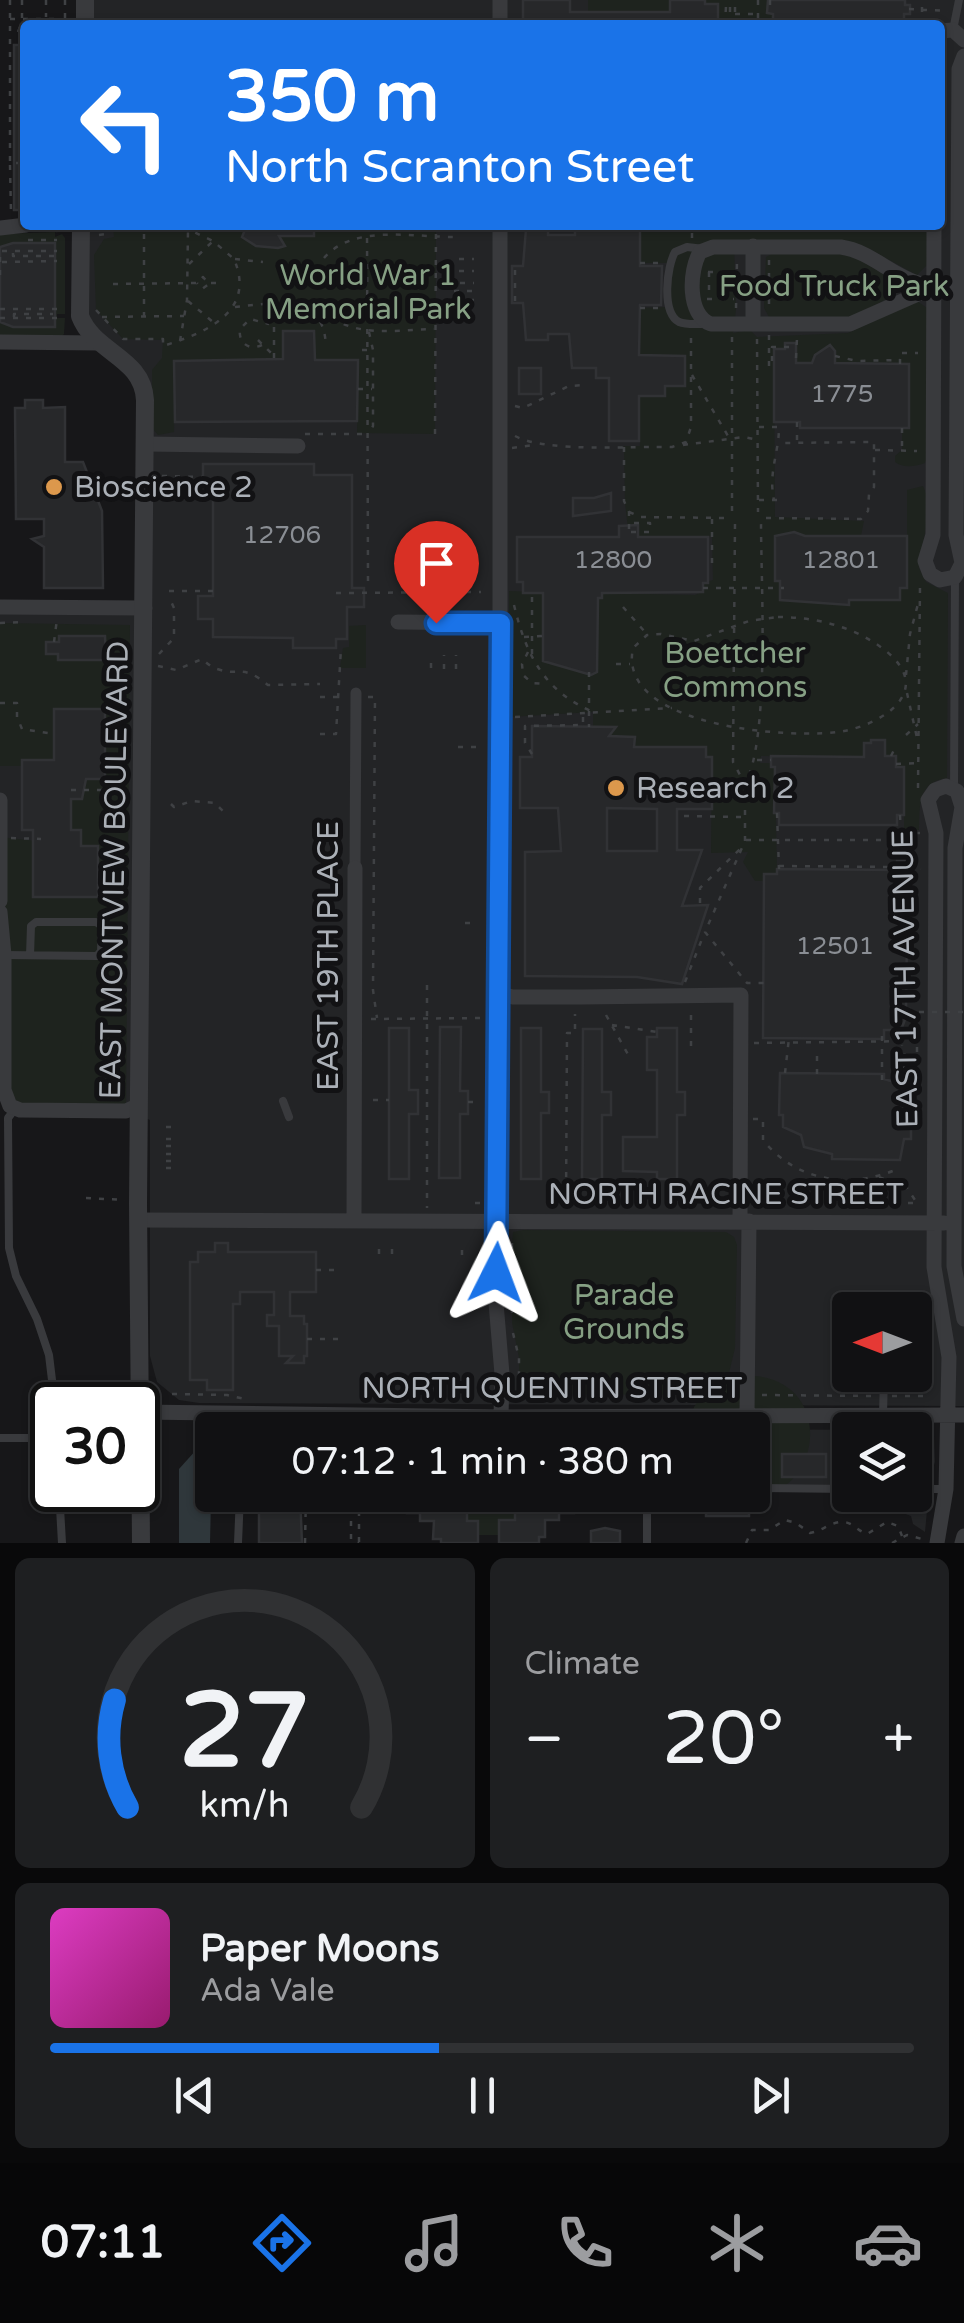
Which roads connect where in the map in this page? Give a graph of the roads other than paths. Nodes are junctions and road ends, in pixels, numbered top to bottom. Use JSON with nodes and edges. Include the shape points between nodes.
{"nodes":[{"id":1,"x":958,"y":5,"type":"edge"},
{"id":2,"x":952,"y":34,"type":"edge"},
{"id":3,"x":964,"y":56,"type":"edge"},
{"id":4,"x":82,"y":230,"type":"edge"},
{"id":5,"x":500,"y":230,"type":"edge"},
{"id":6,"x":934,"y":230,"type":"edge"},
{"id":7,"x":5,"y":234,"type":"edge"},
{"id":8,"x":28,"y":235,"type":"edge"},
{"id":9,"x":698,"y":243,"type":"junction"},
{"id":10,"x":753,"y":246,"type":"junction"},
{"id":11,"x":934,"y":287,"type":"junction"},
{"id":12,"x":961,"y":287,"type":"edge"},
{"id":13,"x":714,"y":324,"type":"junction"},
{"id":14,"x":755,"y":331,"type":"junction"},
{"id":15,"x":0,"y":342,"type":"edge"},
{"id":16,"x":100,"y":343,"type":"junction"},
{"id":17,"x":145,"y":444,"type":"junction"},
{"id":18,"x":298,"y":446,"type":"dead end"},
{"id":19,"x":955,"y":577,"type":"junction"},
{"id":20,"x":0,"y":608,"type":"edge"},
{"id":21,"x":145,"y":608,"type":"junction"},
{"id":22,"x":398,"y":622,"type":"dead end"},
{"id":23,"x":501,"y":623,"type":"junction"},
{"id":24,"x":356,"y":692,"type":"dead end"},
{"id":25,"x":954,"y":788,"type":"junction"},
{"id":26,"x":0,"y":800,"type":"edge"},
{"id":27,"x":0,"y":837,"type":"edge"},
{"id":28,"x":355,"y":868,"type":"joint"},
{"id":29,"x":0,"y":901,"type":"edge"},
{"id":30,"x":0,"y":912,"type":"edge"},
{"id":31,"x":4,"y":955,"type":"junction"},
{"id":32,"x":30,"y":956,"type":"junction"},
{"id":33,"x":499,"y":994,"type":"junction"},
{"id":34,"x":2,"y":1015,"type":"edge"},
{"id":35,"x":935,"y":1057,"type":"junction"},
{"id":36,"x":955,"y":1057,"type":"junction"},
{"id":37,"x":284,"y":1101,"type":"dead end"},
{"id":38,"x":139,"y":1105,"type":"junction"},
{"id":39,"x":15,"y":1109,"type":"junction"},
{"id":40,"x":289,"y":1118,"type":"dead end"},
{"id":41,"x":745,"y":1216,"type":"junction"},
{"id":42,"x":138,"y":1220,"type":"junction"},
{"id":43,"x":354,"y":1220,"type":"junction"},
{"id":44,"x":499,"y":1220,"type":"junction"},
{"id":45,"x":935,"y":1223,"type":"junction"},
{"id":46,"x":954,"y":1223,"type":"junction"},
{"id":47,"x":964,"y":1319,"type":"edge"},
{"id":48,"x":52,"y":1382,"type":"edge"},
{"id":49,"x":141,"y":1382,"type":"edge"},
{"id":50,"x":252,"y":1407,"type":"junction"},
{"id":51,"x":160,"y":1411,"type":"edge"},
{"id":52,"x":254,"y":1412,"type":"edge"},
{"id":53,"x":270,"y":1412,"type":"edge"},
{"id":54,"x":500,"y":1412,"type":"edge"},
{"id":55,"x":747,"y":1412,"type":"edge"},
{"id":56,"x":770,"y":1415,"type":"edge"},
{"id":57,"x":832,"y":1415,"type":"edge"},
{"id":58,"x":956,"y":1415,"type":"edge"},
{"id":59,"x":0,"y":1438,"type":"edge"},
{"id":60,"x":30,"y":1438,"type":"edge"},
{"id":61,"x":770,"y":1488,"type":"edge"},
{"id":62,"x":832,"y":1488,"type":"edge"},
{"id":63,"x":932,"y":1489,"type":"edge"},
{"id":64,"x":946,"y":1489,"type":"junction"},
{"id":65,"x":61,"y":1512,"type":"edge"},
{"id":66,"x":141,"y":1512,"type":"edge"},
{"id":67,"x":239,"y":1512,"type":"edge"},
{"id":68,"x":647,"y":1512,"type":"edge"},
{"id":69,"x":964,"y":1536,"type":"edge"},
{"id":70,"x":930,"y":1541,"type":"edge"},
{"id":71,"x":62,"y":1543,"type":"edge"},
{"id":72,"x":141,"y":1543,"type":"edge"},
{"id":73,"x":238,"y":1543,"type":"edge"},
{"id":74,"x":647,"y":1543,"type":"edge"},
{"id":75,"x":962,"y":1543,"type":"edge"}],
"edges":[{"from":1,"to":2,"type":"lane"},
{"from":3,"to":12,"type":"street"},
{"from":4,"to":16,"type":"street","name":"EAST MONTVIEW BOULEVARD","via":[[80,316]]},
{"from":5,"to":23,"type":"street"},
{"from":6,"to":11,"type":"street"},
{"from":7,"to":8,"type":"street"},
{"from":9,"to":10,"type":"street"},
{"from":9,"to":13,"type":"street","via":[[694,308]]},
{"from":9,"to":13,"type":"lane","via":[[674,253],[669,264],[669,308],[681,322]]},
{"from":10,"to":11,"type":"street","via":[[851,248]]},
{"from":10,"to":14,"type":"street"},
{"from":11,"to":12,"type":"street"},
{"from":11,"to":14,"type":"street","via":[[850,324]]},
{"from":11,"to":19,"type":"street","via":[[932,535],[925,563],[935,578]]},
{"from":12,"to":19,"type":"street","via":[[956,535],[962,563]]},
{"from":13,"to":14,"type":"street"},
{"from":15,"to":16,"type":"street"},
{"from":16,"to":17,"type":"street","name":"EAST MONTVIEW BOULEVARD","via":[[143,382]]},
{"from":17,"to":18,"type":"street"},
{"from":17,"to":21,"type":"street","name":"EAST MONTVIEW BOULEVARD"},
{"from":19,"to":25,"type":"lane"},
{"from":20,"to":21,"type":"street"},
{"from":21,"to":38,"type":"street","name":"EAST MONTVIEW BOULEVARD"},
{"from":22,"to":23,"type":"street"},
{"from":23,"to":33,"type":"street"},
{"from":24,"to":28,"type":"street","name":"EAST 19TH PLACE"},
{"from":25,"to":35,"type":"street","name":"EAST 17TH AVENUE","via":[[937,788],[928,800],[936,830]]},
{"from":25,"to":36,"type":"street","name":"EAST 17TH AVENUE","via":[[962,804],[955,848]]},
{"from":26,"to":27,"type":"street"},
{"from":27,"to":29,"type":"street"},
{"from":28,"to":43,"type":"street","name":"EAST 19TH PLACE"},
{"from":30,"to":31,"type":"street"},
{"from":31,"to":32,"type":"lane"},
{"from":31,"to":34,"type":"street"},
{"from":32,"to":32,"type":"lane","via":[[97,956],[102,926],[36,922]]},
{"from":33,"to":41,"type":"street","via":[[581,998],[744,989]]},
{"from":33,"to":44,"type":"street"},
{"from":34,"to":39,"type":"street","via":[[4,1090]]},
{"from":35,"to":36,"type":"lane"},
{"from":35,"to":45,"type":"street","name":"EAST 17TH AVENUE"},
{"from":36,"to":46,"type":"street","name":"EAST 17TH AVENUE"},
{"from":37,"to":40,"type":"lane"},
{"from":38,"to":39,"type":"street","via":[[126,1111]]},
{"from":38,"to":42,"type":"street","name":"EAST MONTVIEW BOULEVARD"},
{"from":39,"to":48,"type":"lane","via":[[8,1118],[9,1248],[49,1355]]},
{"from":41,"to":44,"type":"street","name":"NORTH RACINE STREET"},
{"from":41,"to":45,"type":"street","name":"NORTH RACINE STREET"},
{"from":41,"to":55,"type":"street"},
{"from":42,"to":43,"type":"street","name":"NORTH RACINE STREET"},
{"from":42,"to":49,"type":"street","name":"EAST MONTVIEW BOULEVARD"},
{"from":43,"to":44,"type":"street","name":"NORTH RACINE STREET"},
{"from":44,"to":54,"type":"street"},
{"from":45,"to":46,"type":"street","name":"NORTH RACINE STREET"},
{"from":45,"to":58,"type":"street","name":"EAST 17TH AVENUE","via":[[935,1283]]},
{"from":46,"to":47,"type":"street","name":"EAST 17TH AVENUE"},
{"from":50,"to":51,"type":"street","name":"NORTH QUENTIN STREET"},
{"from":50,"to":52,"type":"lane"},
{"from":50,"to":53,"type":"street","name":"NORTH QUENTIN STREET"},
{"from":56,"to":57,"type":"street","name":"NORTH QUENTIN STREET"},
{"from":58,"to":64,"type":"street","name":"EAST 17TH AVENUE"},
{"from":59,"to":60,"type":"lane"},
{"from":61,"to":62,"type":"lane"},
{"from":63,"to":64,"type":"lane"},
{"from":64,"to":70,"type":"street","name":"EAST 17TH AVENUE"},
{"from":65,"to":71,"type":"lane"},
{"from":66,"to":72,"type":"street","name":"EAST MONTVIEW BOULEVARD"},
{"from":67,"to":73,"type":"lane"},
{"from":68,"to":74,"type":"lane"},
{"from":69,"to":75,"type":"street"}]}
